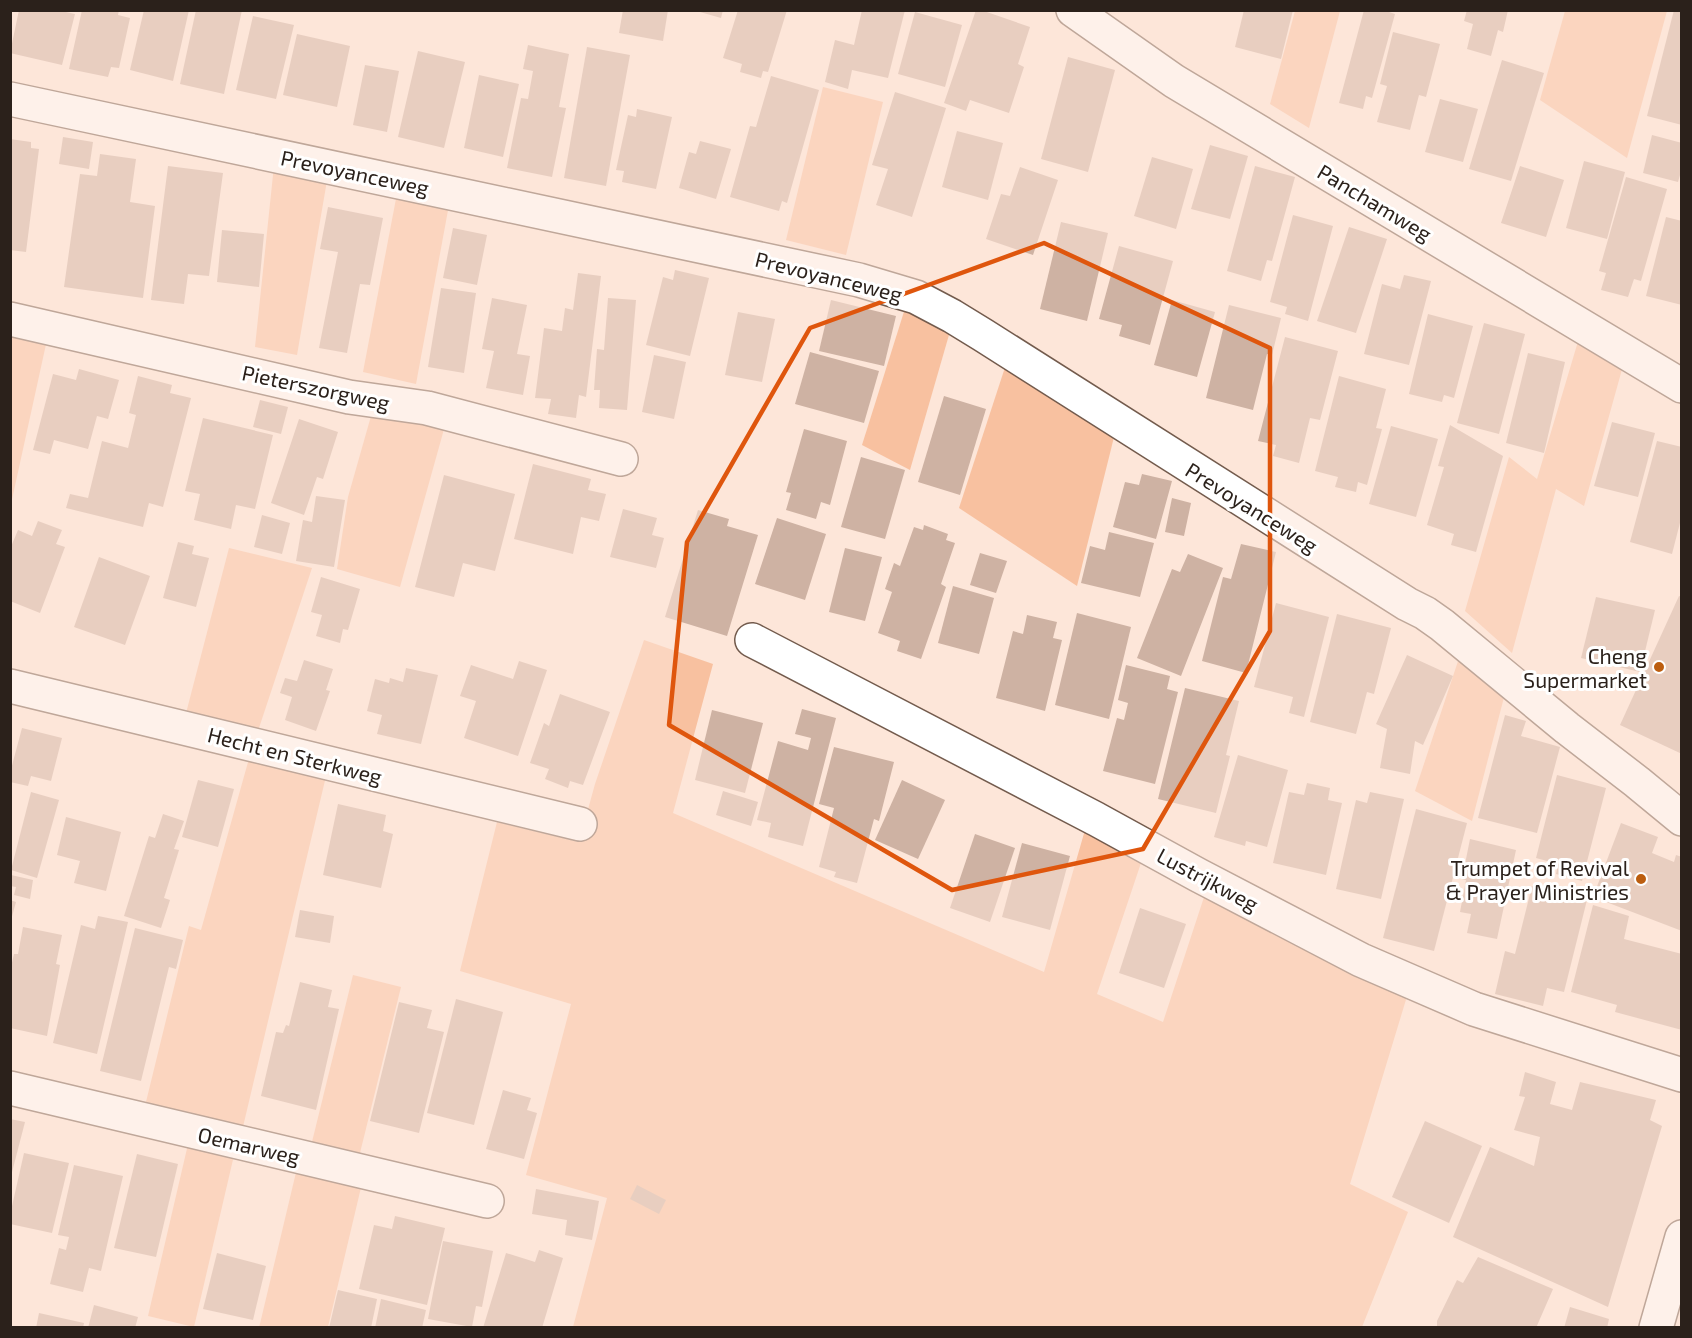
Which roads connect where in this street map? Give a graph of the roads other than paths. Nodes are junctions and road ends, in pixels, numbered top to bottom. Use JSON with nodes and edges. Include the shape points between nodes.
{"nodes":[{"id":1,"x":1073,"y":10,"type":"edge"},
{"id":2,"x":10,"y":99,"type":"edge"},
{"id":3,"x":10,"y":319,"type":"edge"},
{"id":4,"x":1682,"y":386,"type":"edge"},
{"id":5,"x":621,"y":459,"type":"dead end"},
{"id":6,"x":752,"y":640,"type":"dead end"},
{"id":7,"x":10,"y":686,"type":"edge"},
{"id":8,"x":1682,"y":819,"type":"edge"},
{"id":9,"x":580,"y":824,"type":"dead end"},
{"id":10,"x":1682,"y":1075,"type":"edge"},
{"id":11,"x":10,"y":1088,"type":"edge"},
{"id":12,"x":487,"y":1201,"type":"dead end"},
{"id":13,"x":1682,"y":1237,"type":"edge"},
{"id":14,"x":1656,"y":1328,"type":"edge"}],
"edges":[{"from":1,"to":4,"type":"street","name":"Panchamweg","via":[[1174,81]]},
{"from":2,"to":8,"type":"street","name":"Prevoyanceweg","via":[[859,280],[916,297],[975,330],[1434,619]]},
{"from":3,"to":5,"type":"street","name":"Pieterszorgweg","via":[[349,397],[427,408]]},
{"from":6,"to":10,"type":"street","name":"Lustrijkweg","via":[[1361,960],[1474,1009]]},
{"from":7,"to":9,"type":"street","name":"Hecht en Sterkweg"},
{"from":11,"to":12,"type":"street","name":"Oemarweg"},
{"from":13,"to":14,"type":"street"}]}
